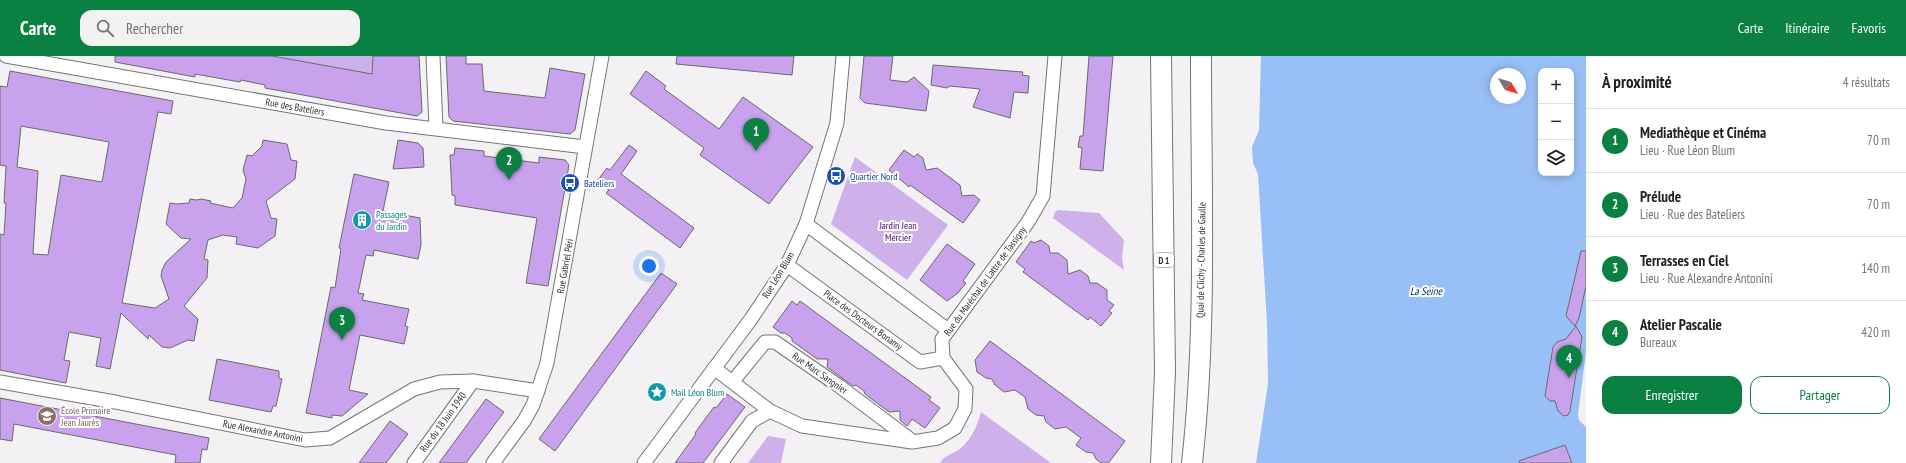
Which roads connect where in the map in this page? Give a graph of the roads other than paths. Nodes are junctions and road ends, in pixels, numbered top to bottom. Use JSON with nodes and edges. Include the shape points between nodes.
{"nodes":[{"id":1,"x":6,"y":56,"type":"edge"},
{"id":2,"x":433,"y":56,"type":"edge"},
{"id":3,"x":602,"y":56,"type":"edge"},
{"id":4,"x":843,"y":56,"type":"edge"},
{"id":5,"x":1055,"y":56,"type":"edge"},
{"id":6,"x":1161,"y":56,"type":"edge"},
{"id":7,"x":1201,"y":56,"type":"edge"},
{"id":8,"x":436,"y":128,"type":"junction"},
{"id":9,"x":586,"y":147,"type":"junction"},
{"id":10,"x":806,"y":224,"type":"junction"},
{"id":11,"x":787,"y":265,"type":"junction"},
{"id":12,"x":948,"y":330,"type":"junction"},
{"id":13,"x":943,"y":358,"type":"junction"},
{"id":14,"x":714,"y":368,"type":"junction"},
{"id":15,"x":473,"y":381,"type":"junction"},
{"id":16,"x":733,"y":381,"type":"junction"},
{"id":17,"x":0,"y":382,"type":"edge"},
{"id":18,"x":538,"y":391,"type":"junction"},
{"id":19,"x":770,"y":411,"type":"junction"},
{"id":20,"x":912,"y":442,"type":"junction"},
{"id":21,"x":414,"y":463,"type":"edge"},
{"id":22,"x":493,"y":463,"type":"edge"},
{"id":23,"x":644,"y":463,"type":"edge"},
{"id":24,"x":721,"y":463,"type":"edge"},
{"id":25,"x":1161,"y":463,"type":"edge"},
{"id":26,"x":1192,"y":463,"type":"edge"}],
"edges":[{"from":1,"to":8,"type":"street","name":"Rue des Bateliers","via":[[379,122]]},
{"from":2,"to":8,"type":"street"},
{"from":3,"to":9,"type":"street","name":"Rue Gabriel Péri"},
{"from":4,"to":10,"type":"street","name":"Rue Léon Blum","via":[[837,123]]},
{"from":5,"to":12,"type":"street","name":"Rue du Maréchal de Lattre de Tassigny","via":[[1043,196],[1028,222]]},
{"from":6,"to":25,"type":"main road","number":"D 1","via":[[1165,372]]},
{"from":7,"to":26,"type":"main road","name":"Quai de Clichy - Charles de Gaulle","via":[[1201,290],[1196,426]]},
{"from":8,"to":9,"type":"street","name":"Rue des Bateliers"},
{"from":9,"to":18,"type":"street","name":"Rue Gabriel Péri","via":[[547,363]]},
{"from":10,"to":11,"type":"street","name":"Rue Léon Blum"},
{"from":10,"to":12,"type":"street"},
{"from":11,"to":13,"type":"street","name":"Place des Docteurs Bonamy","via":[[920,362]]},
{"from":11,"to":14,"type":"street","name":"Rue Léon Blum"},
{"from":12,"to":13,"type":"street","name":"Rue du Maréchal de Lattre de Tassigny","via":[[942,339]]},
{"from":13,"to":20,"type":"street","via":[[966,389],[965,409],[955,428],[938,438]]},
{"from":14,"to":16,"type":"street"},
{"from":14,"to":23,"type":"street","name":"Rue Léon Blum"},
{"from":15,"to":17,"type":"street","name":"Rue Alexandre Antonini","via":[[440,382],[414,389],[330,438],[305,440]]},
{"from":15,"to":18,"type":"street","name":"Rue Alexandre Antonini"},
{"from":15,"to":21,"type":"street","name":"Rue du 18 Juin 1940"},
{"from":16,"to":19,"type":"street"},
{"from":16,"to":20,"type":"street","name":"Rue Marc Sangnier","via":[[765,342],[775,342]]},
{"from":18,"to":22,"type":"street","name":"Rue Gabriel Péri","via":[[524,421]]},
{"from":19,"to":20,"type":"street","via":[[802,426]]},
{"from":19,"to":24,"type":"street","via":[[752,421]]}]}
